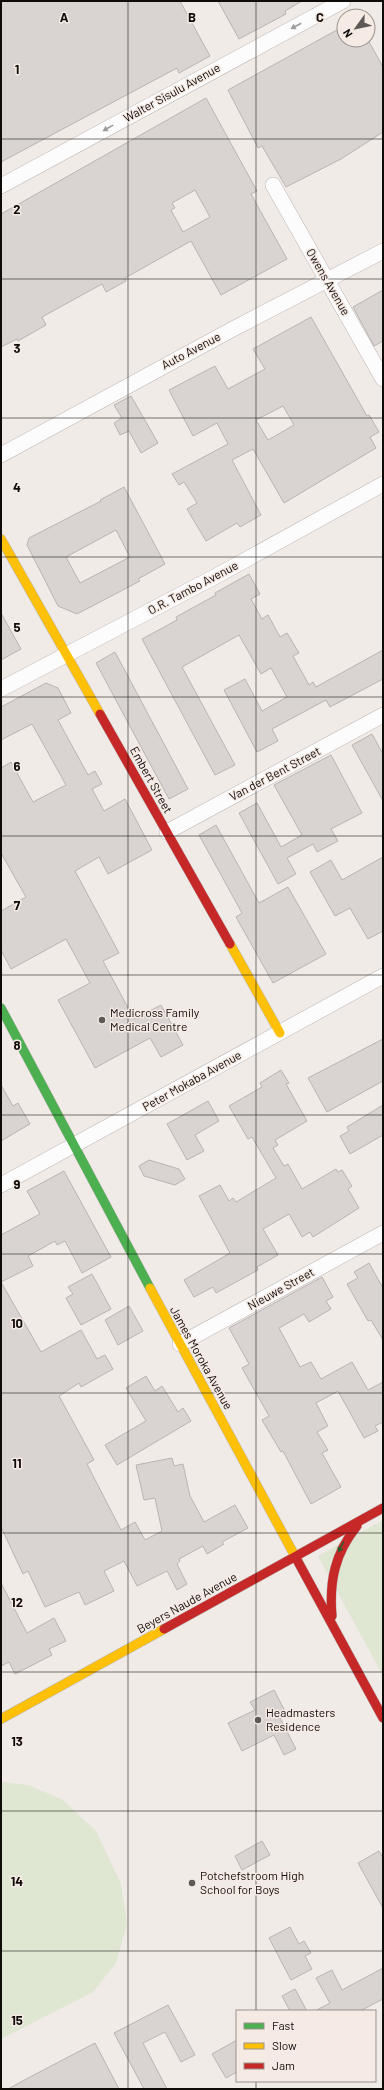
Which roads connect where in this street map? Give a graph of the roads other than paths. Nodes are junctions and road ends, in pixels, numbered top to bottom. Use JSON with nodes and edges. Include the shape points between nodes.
{"nodes":[{"id":1,"x":343,"y":1,"type":"edge"},
{"id":2,"x":273,"y":185,"type":"dead end"},
{"id":3,"x":1,"y":186,"type":"edge"},
{"id":4,"x":383,"y":251,"type":"edge"},
{"id":5,"x":327,"y":282,"type":"junction"},
{"id":6,"x":383,"y":379,"type":"edge"},
{"id":7,"x":1,"y":455,"type":"edge"},
{"id":8,"x":383,"y":484,"type":"edge"},
{"id":9,"x":1,"y":539,"type":"edge"},
{"id":10,"x":66,"y":654,"type":"junction"},
{"id":11,"x":1,"y":689,"type":"edge"},
{"id":12,"x":383,"y":715,"type":"edge"},
{"id":13,"x":166,"y":832,"type":"junction"},
{"id":14,"x":383,"y":976,"type":"edge"},
{"id":15,"x":1,"y":1008,"type":"edge"},
{"id":16,"x":280,"y":1033,"type":"junction"},
{"id":17,"x":73,"y":1146,"type":"junction"},
{"id":18,"x":1,"y":1185,"type":"edge"},
{"id":19,"x":383,"y":1233,"type":"edge"},
{"id":20,"x":180,"y":1344,"type":"junction"},
{"id":21,"x":383,"y":1508,"type":"edge"},
{"id":22,"x":365,"y":1517,"type":"junction"},
{"id":23,"x":297,"y":1557,"type":"junction"},
{"id":24,"x":333,"y":1626,"type":"junction"},
{"id":25,"x":383,"y":1718,"type":"edge"},
{"id":26,"x":1,"y":1719,"type":"edge"}],
"edges":[{"from":1,"to":3,"type":"street","name":"Walter Sisulu Avenue","one_way":true},
{"from":2,"to":5,"type":"street","name":"Owens Avenue"},
{"from":4,"to":5,"type":"street","name":"Auto Avenue"},
{"from":5,"to":6,"type":"street","name":"Owens Avenue"},
{"from":5,"to":7,"type":"street","name":"Auto Avenue","via":[[231,330]]},
{"from":8,"to":10,"type":"street","name":"O.R. Tambo Avenue","via":[[220,574]]},
{"from":9,"to":10,"type":"street","name":"Embert Street"},
{"from":10,"to":11,"type":"street","name":"O.R. Tambo Avenue"},
{"from":10,"to":13,"type":"street","name":"Embert Street"},
{"from":12,"to":13,"type":"street","name":"Van der Bent Street"},
{"from":13,"to":16,"type":"street","name":"Embert Street"},
{"from":14,"to":16,"type":"street","name":"Peter Mokaba Avenue"},
{"from":15,"to":17,"type":"street","name":"James Moroka Avenue"},
{"from":16,"to":17,"type":"street","name":"Peter Mokaba Avenue"},
{"from":17,"to":18,"type":"street","name":"Peter Mokaba Avenue"},
{"from":17,"to":20,"type":"street","name":"James Moroka Avenue"},
{"from":19,"to":20,"type":"street","name":"Nieuwe Street"},
{"from":20,"to":23,"type":"street","name":"James Moroka Avenue"},
{"from":21,"to":22,"type":"street","name":"Beyers Naude Avenue"},
{"from":22,"to":23,"type":"street","name":"Beyers Naude Avenue"},
{"from":22,"to":24,"type":"street","one_way":true,"via":[[347,1537],[336,1560],[329,1592]]},
{"from":23,"to":24,"type":"street","name":"James Moroka Avenue"},
{"from":23,"to":26,"type":"street","name":"Beyers Naude Avenue"},
{"from":24,"to":25,"type":"street","name":"James Moroka Avenue"}]}
